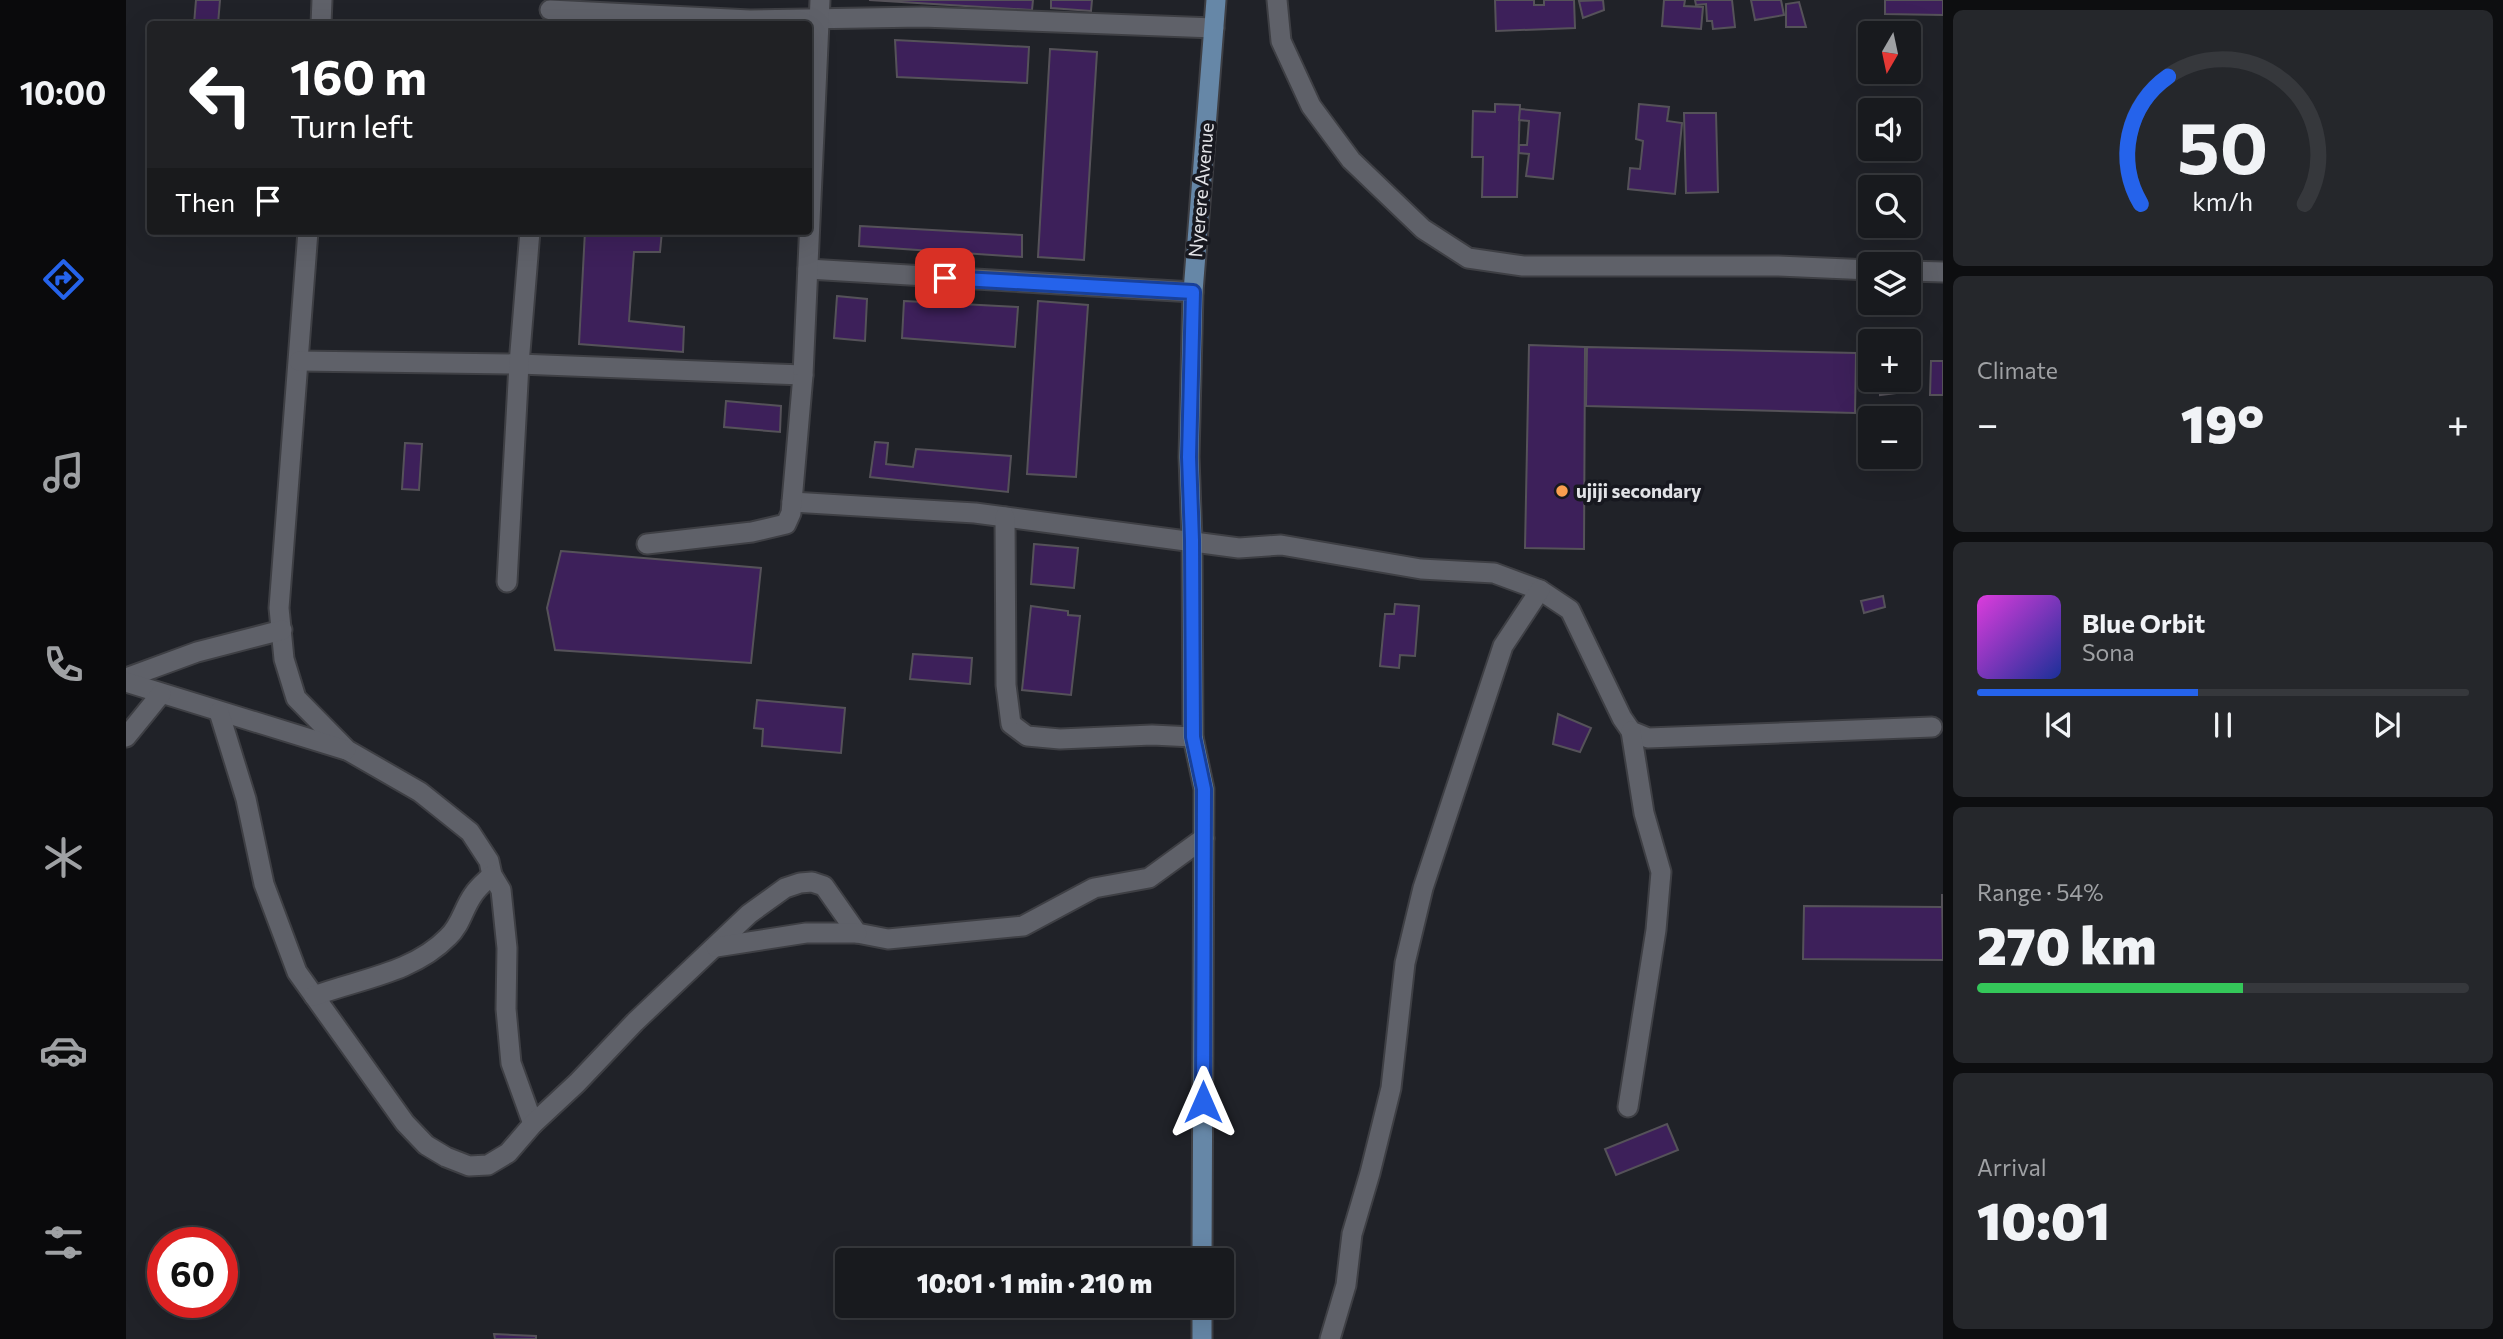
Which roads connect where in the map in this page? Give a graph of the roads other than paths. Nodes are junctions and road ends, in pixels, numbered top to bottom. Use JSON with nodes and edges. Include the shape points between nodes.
{"nodes":[{"id":1,"x":322,"y":0,"type":"edge"},
{"id":2,"x":820,"y":0,"type":"edge"},
{"id":3,"x":1216,"y":0,"type":"edge"},
{"id":4,"x":1277,"y":0,"type":"edge"},
{"id":5,"x":550,"y":12,"type":"edge"},
{"id":6,"x":321,"y":21,"type":"edge"},
{"id":7,"x":818,"y":21,"type":"junction"},
{"id":8,"x":1214,"y":28,"type":"junction"},
{"id":9,"x":812,"y":170,"type":"edge"},
{"id":10,"x":308,"y":235,"type":"edge"},
{"id":11,"x":530,"y":235,"type":"edge"},
{"id":12,"x":809,"y":235,"type":"edge"},
{"id":13,"x":1858,"y":269,"type":"edge"},
{"id":14,"x":808,"y":270,"type":"junction"},
{"id":15,"x":1921,"y":271,"type":"edge"},
{"id":16,"x":1943,"y":272,"type":"edge"},
{"id":17,"x":1193,"y":292,"type":"junction"},
{"id":18,"x":299,"y":361,"type":"junction"},
{"id":19,"x":519,"y":364,"type":"junction"},
{"id":20,"x":803,"y":375,"type":"junction"},
{"id":21,"x":792,"y":502,"type":"junction"},
{"id":22,"x":1005,"y":517,"type":"junction"},
{"id":23,"x":1192,"y":540,"type":"junction"},
{"id":24,"x":647,"y":544,"type":"dead end"},
{"id":25,"x":507,"y":582,"type":"dead end"},
{"id":26,"x":1540,"y":590,"type":"junction"},
{"id":27,"x":282,"y":630,"type":"junction"},
{"id":28,"x":126,"y":680,"type":"edge"},
{"id":29,"x":161,"y":694,"type":"junction"},
{"id":30,"x":219,"y":712,"type":"junction"},
{"id":31,"x":1932,"y":727,"type":"dead end"},
{"id":32,"x":1631,"y":731,"type":"junction"},
{"id":33,"x":126,"y":737,"type":"edge"},
{"id":34,"x":1193,"y":737,"type":"junction"},
{"id":35,"x":347,"y":750,"type":"junction"},
{"id":36,"x":1204,"y":838,"type":"junction"},
{"id":37,"x":492,"y":875,"type":"junction"},
{"id":38,"x":857,"y":933,"type":"junction"},
{"id":39,"x":716,"y":947,"type":"junction"},
{"id":40,"x":314,"y":996,"type":"junction"},
{"id":41,"x":1628,"y":1107,"type":"dead end"},
{"id":42,"x":533,"y":1124,"type":"junction"},
{"id":43,"x":1202,"y":1248,"type":"edge"},
{"id":44,"x":1202,"y":1318,"type":"edge"},
{"id":45,"x":1202,"y":1339,"type":"edge"},
{"id":46,"x":1330,"y":1339,"type":"edge"}],
"edges":[{"from":1,"to":6,"type":"lane"},
{"from":2,"to":7,"type":"lane"},
{"from":3,"to":8,"type":"main road","name":"Nyerere Avenue"},
{"from":4,"to":13,"type":"lane","via":[[1280,41],[1311,106],[1351,160],[1423,229],[1468,258],[1522,266]]},
{"from":5,"to":7,"type":"lane"},
{"from":7,"to":8,"type":"lane","via":[[922,18]]},
{"from":7,"to":9,"type":"lane"},
{"from":8,"to":17,"type":"main road","name":"Nyerere Avenue"},
{"from":10,"to":18,"type":"lane"},
{"from":11,"to":19,"type":"lane"},
{"from":12,"to":14,"type":"lane"},
{"from":14,"to":17,"type":"lane"},
{"from":14,"to":20,"type":"lane"},
{"from":15,"to":16,"type":"lane"},
{"from":17,"to":23,"type":"main road","name":"Nyerere Avenue"},
{"from":18,"to":19,"type":"lane"},
{"from":18,"to":27,"type":"lane","via":[[279,608]]},
{"from":19,"to":20,"type":"lane"},
{"from":19,"to":25,"type":"lane"},
{"from":20,"to":21,"type":"lane"},
{"from":21,"to":22,"type":"lane"},
{"from":21,"to":24,"type":"lane","via":[[786,524]]},
{"from":22,"to":23,"type":"lane"},
{"from":22,"to":34,"type":"lane","via":[[1006,685],[1011,724],[1027,736],[1060,739]]},
{"from":23,"to":26,"type":"lane","via":[[1239,548],[1281,545],[1421,569],[1494,573]]},
{"from":23,"to":34,"type":"main road","name":"Nyerere Avenue"},
{"from":26,"to":32,"type":"lane","via":[[1570,610]]},
{"from":26,"to":46,"type":"lane","via":[[1503,646],[1423,888],[1405,963],[1391,1088]]},
{"from":27,"to":28,"type":"lane","via":[[197,652]]},
{"from":27,"to":35,"type":"lane","via":[[284,659],[296,698]]},
{"from":28,"to":29,"type":"lane"},
{"from":29,"to":30,"type":"lane"},
{"from":29,"to":33,"type":"lane"},
{"from":30,"to":35,"type":"lane"},
{"from":30,"to":40,"type":"lane","via":[[246,799],[264,884],[297,972]]},
{"from":31,"to":32,"type":"lane","via":[[1648,738]]},
{"from":32,"to":41,"type":"lane","via":[[1644,813],[1661,872]]},
{"from":34,"to":36,"type":"main road","name":"Nyerere Avenue","via":[[1204,789]]},
{"from":35,"to":37,"type":"lane","via":[[420,793],[470,832],[489,861]]},
{"from":36,"to":38,"type":"lane","via":[[1149,878],[1094,888],[1023,926],[888,939]]},
{"from":36,"to":43,"type":"main road","name":"Nyerere Avenue"},
{"from":37,"to":40,"type":"lane","via":[[473,894],[446,940],[406,966]]},
{"from":37,"to":42,"type":"lane","via":[[501,890],[507,948],[511,1063]]},
{"from":38,"to":39,"type":"lane","via":[[806,933]]},
{"from":38,"to":39,"type":"lane","via":[[824,886],[800,883],[785,888],[749,914]]},
{"from":39,"to":42,"type":"lane"},
{"from":40,"to":42,"type":"lane","via":[[405,1122],[426,1145],[446,1157],[469,1166],[488,1166],[508,1153]]},
{"from":44,"to":45,"type":"main road"}]}
